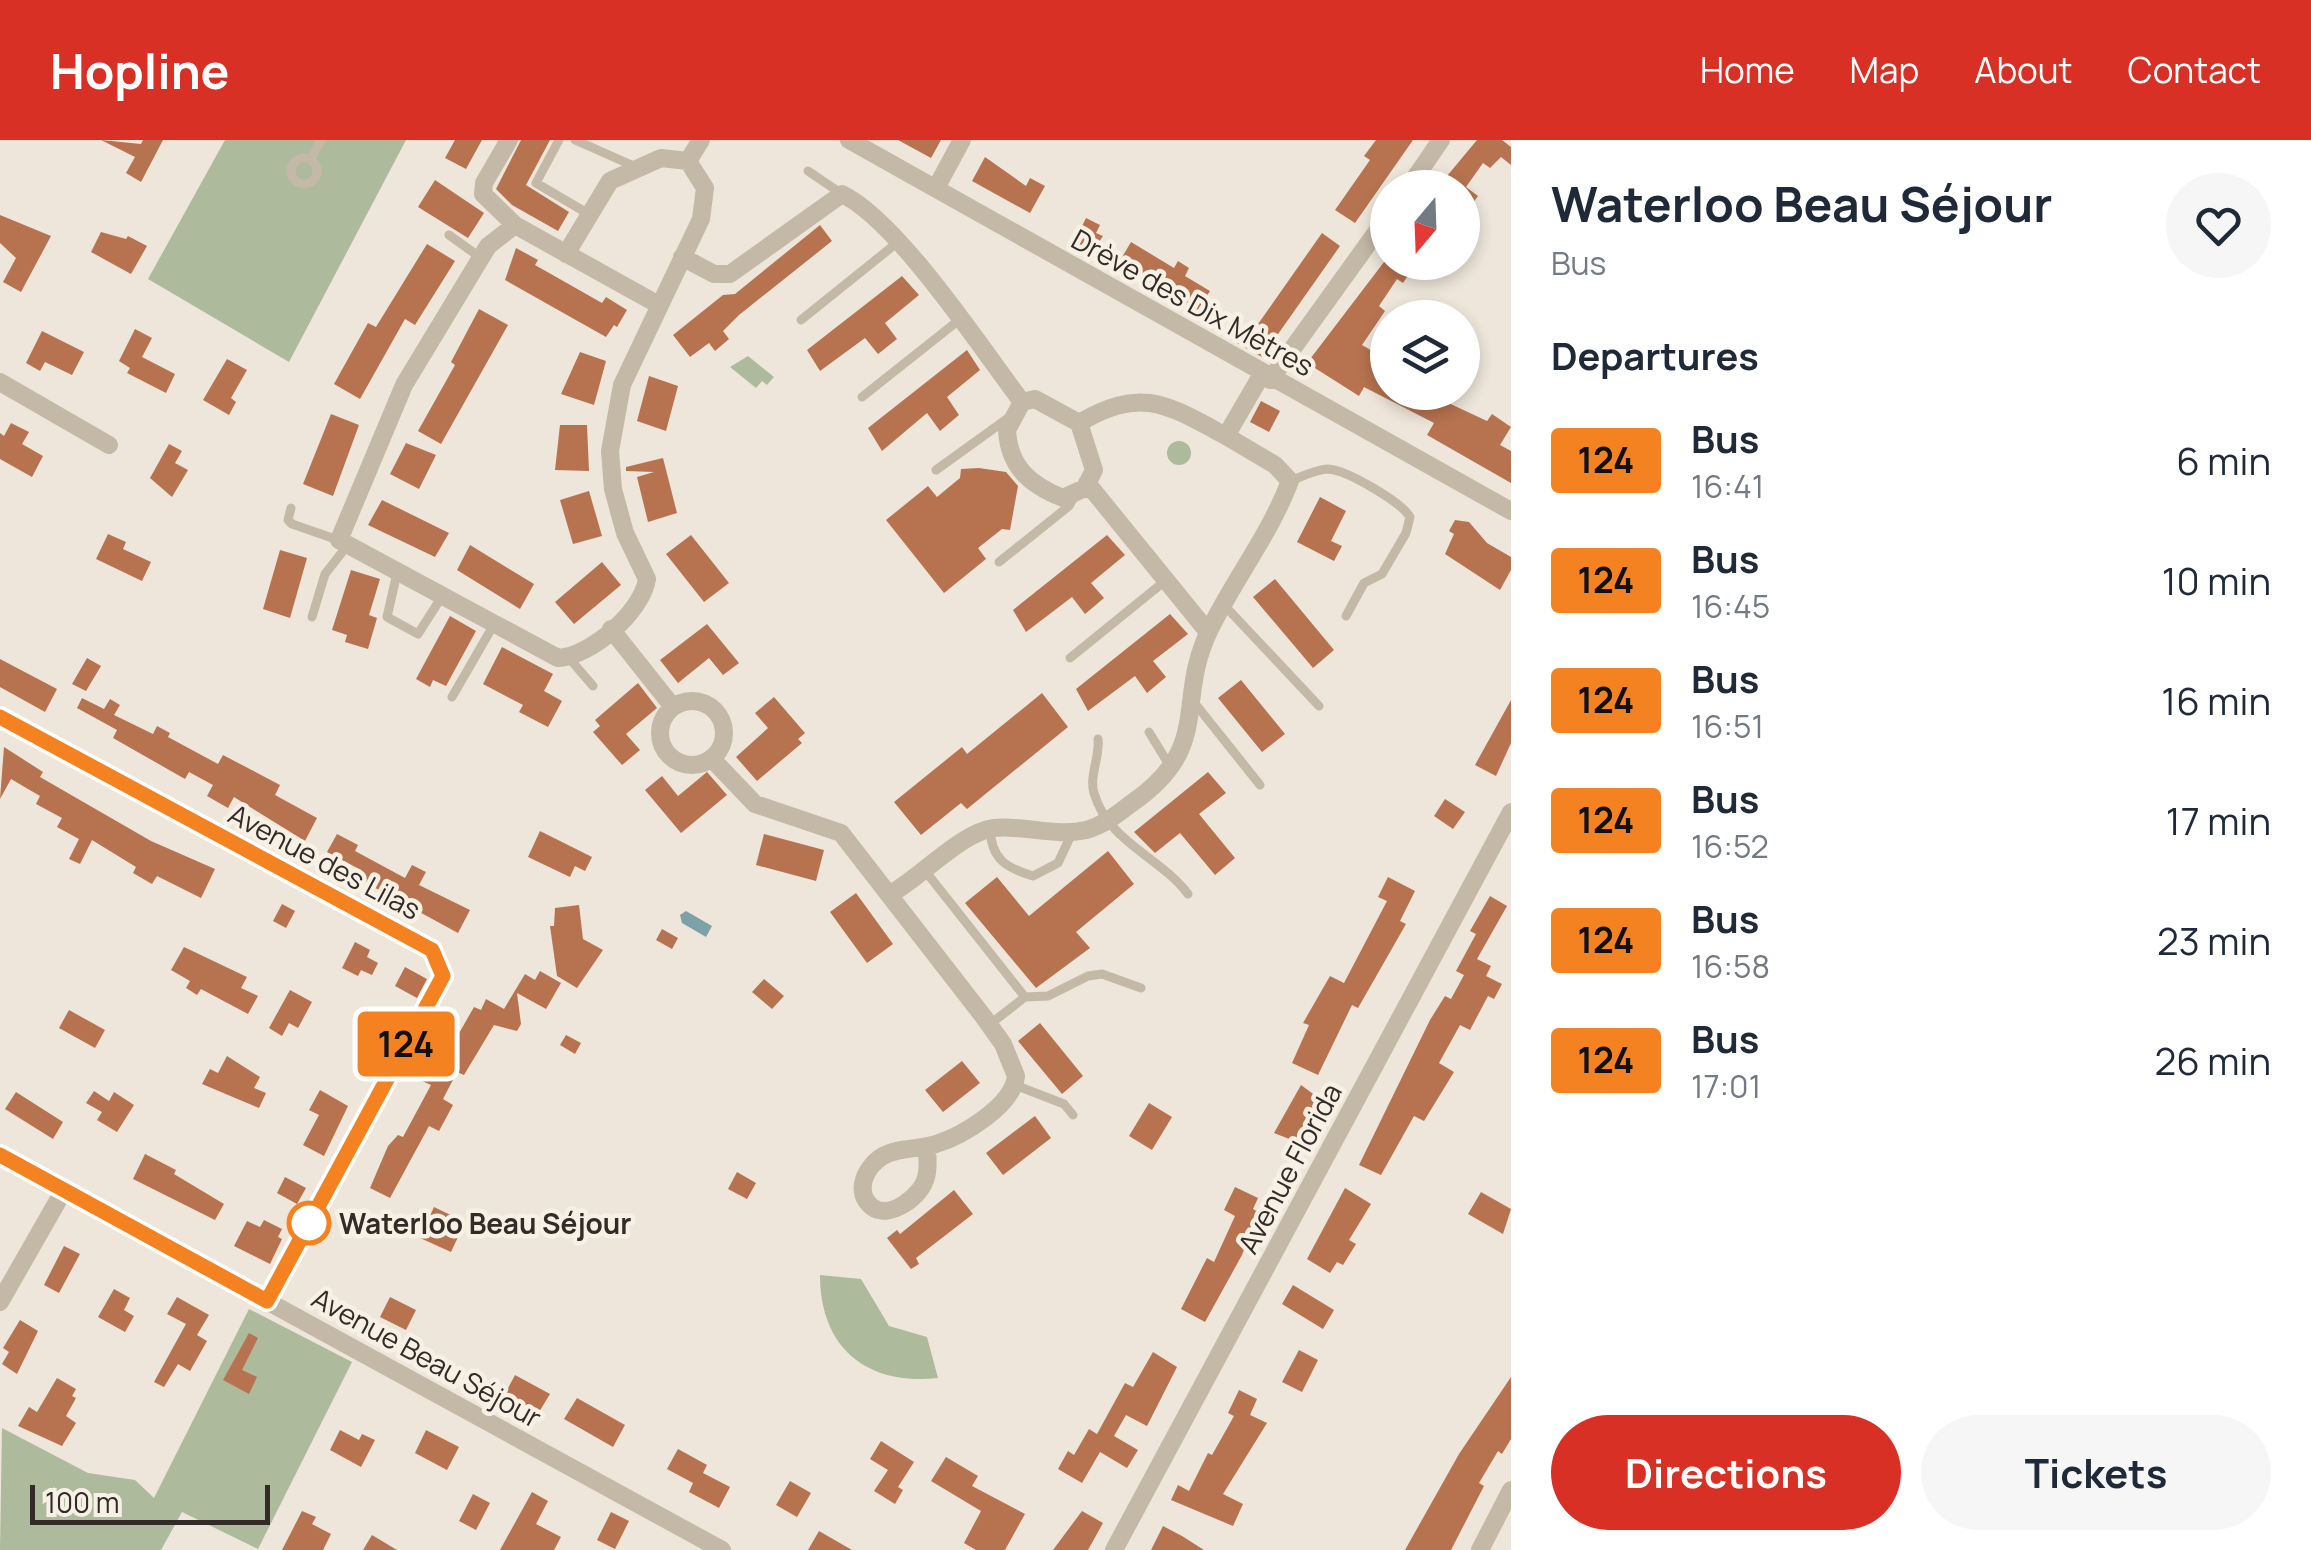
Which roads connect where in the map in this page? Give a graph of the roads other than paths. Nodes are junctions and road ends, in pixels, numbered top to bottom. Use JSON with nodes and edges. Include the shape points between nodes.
{"nodes":[{"id":1,"x":320,"y":140,"type":"edge"},
{"id":2,"x":509,"y":140,"type":"edge"},
{"id":3,"x":559,"y":140,"type":"edge"},
{"id":4,"x":576,"y":140,"type":"edge"},
{"id":5,"x":701,"y":140,"type":"edge"},
{"id":6,"x":849,"y":140,"type":"edge"},
{"id":7,"x":962,"y":140,"type":"edge"},
{"id":8,"x":1441,"y":140,"type":"edge"},
{"id":9,"x":660,"y":149,"type":"edge"},
{"id":10,"x":310,"y":159,"type":"dead end"},
{"id":11,"x":688,"y":160,"type":"junction"},
{"id":12,"x":636,"y":167,"type":"junction"},
{"id":13,"x":1420,"y":170,"type":"edge"},
{"id":14,"x":808,"y":171,"type":"dead end"},
{"id":15,"x":936,"y":188,"type":"junction"},
{"id":16,"x":842,"y":194,"type":"junction"},
{"id":17,"x":587,"y":214,"type":"junction"},
{"id":18,"x":514,"y":225,"type":"junction"},
{"id":19,"x":449,"y":235,"type":"dead end"},
{"id":20,"x":1370,"y":240,"type":"edge"},
{"id":21,"x":898,"y":242,"type":"junction"},
{"id":22,"x":566,"y":254,"type":"junction"},
{"id":23,"x":682,"y":257,"type":"junction"},
{"id":24,"x":481,"y":258,"type":"junction"},
{"id":25,"x":659,"y":305,"type":"junction"},
{"id":26,"x":801,"y":320,"type":"dead end"},
{"id":27,"x":958,"y":320,"type":"junction"},
{"id":28,"x":1266,"y":377,"type":"junction"},
{"id":29,"x":0,"y":382,"type":"edge"},
{"id":30,"x":862,"y":397,"type":"dead end"},
{"id":31,"x":1017,"y":409,"type":"junction"},
{"id":32,"x":1079,"y":423,"type":"junction"},
{"id":33,"x":1226,"y":436,"type":"junction"},
{"id":34,"x":109,"y":445,"type":"dead end"},
{"id":35,"x":936,"y":470,"type":"dead end"},
{"id":36,"x":1290,"y":481,"type":"junction"},
{"id":37,"x":1082,"y":488,"type":"junction"},
{"id":38,"x":292,"y":508,"type":"dead end"},
{"id":39,"x":1511,"y":511,"type":"edge"},
{"id":40,"x":343,"y":543,"type":"junction"},
{"id":41,"x":1000,"y":562,"type":"dead end"},
{"id":42,"x":398,"y":573,"type":"junction"},
{"id":43,"x":1168,"y":580,"type":"junction"},
{"id":44,"x":441,"y":598,"type":"junction"},
{"id":45,"x":1224,"y":604,"type":"junction"},
{"id":46,"x":1346,"y":616,"type":"dead end"},
{"id":47,"x":312,"y":617,"type":"dead end"},
{"id":48,"x":493,"y":626,"type":"junction"},
{"id":49,"x":611,"y":628,"type":"junction"},
{"id":50,"x":1208,"y":632,"type":"junction"},
{"id":51,"x":569,"y":658,"type":"junction"},
{"id":52,"x":1070,"y":658,"type":"dead end"},
{"id":53,"x":593,"y":686,"type":"dead end"},
{"id":54,"x":452,"y":697,"type":"dead end"},
{"id":55,"x":1194,"y":701,"type":"junction"},
{"id":56,"x":1319,"y":706,"type":"dead end"},
{"id":57,"x":673,"y":707,"type":"junction"},
{"id":58,"x":0,"y":717,"type":"edge"},
{"id":59,"x":1149,"y":732,"type":"dead end"},
{"id":60,"x":1098,"y":739,"type":"dead end"},
{"id":61,"x":712,"y":758,"type":"junction"},
{"id":62,"x":1172,"y":770,"type":"junction"},
{"id":63,"x":1260,"y":785,"type":"dead end"},
{"id":64,"x":1511,"y":812,"type":"edge"},
{"id":65,"x":1106,"y":820,"type":"junction"},
{"id":66,"x":990,"y":828,"type":"junction"},
{"id":67,"x":1073,"y":831,"type":"junction"},
{"id":68,"x":926,"y":872,"type":"junction"},
{"id":69,"x":892,"y":894,"type":"junction"},
{"id":70,"x":1188,"y":894,"type":"dead end"},
{"id":71,"x":1141,"y":988,"type":"dead end"},
{"id":72,"x":1024,"y":997,"type":"junction"},
{"id":73,"x":990,"y":1024,"type":"junction"},
{"id":74,"x":1015,"y":1085,"type":"junction"},
{"id":75,"x":1073,"y":1115,"type":"dead end"},
{"id":76,"x":927,"y":1146,"type":"dead end"},
{"id":77,"x":0,"y":1155,"type":"edge"},
{"id":78,"x":64,"y":1190,"type":"junction"},
{"id":79,"x":267,"y":1301,"type":"junction"},
{"id":80,"x":0,"y":1302,"type":"edge"},
{"id":81,"x":1511,"y":1490,"type":"edge"},
{"id":82,"x":722,"y":1550,"type":"edge"},
{"id":83,"x":1114,"y":1550,"type":"edge"},
{"id":84,"x":1480,"y":1550,"type":"edge"}],
"edges":[{"from":1,"to":10,"type":"lane"},
{"from":2,"to":18,"type":"street","via":[[483,194]]},
{"from":3,"to":17,"type":"lane","via":[[536,183]]},
{"from":4,"to":12,"type":"lane"},
{"from":5,"to":11,"type":"street"},
{"from":6,"to":15,"type":"street","name":"Drève des Dix Mètres"},
{"from":7,"to":15,"type":"street"},
{"from":8,"to":13,"type":"street"},
{"from":9,"to":11,"type":"street"},
{"from":9,"to":12,"type":"street"},
{"from":11,"to":23,"type":"street","via":[[704,183],[705,202]]},
{"from":12,"to":17,"type":"street","via":[[610,181]]},
{"from":14,"to":16,"type":"lane"},
{"from":15,"to":28,"type":"street","name":"Drève des Dix Mètres"},
{"from":16,"to":21,"type":"street","via":[[874,212]]},
{"from":16,"to":23,"type":"street","via":[[730,274],[714,274]]},
{"from":17,"to":22,"type":"street"},
{"from":18,"to":22,"type":"street"},
{"from":18,"to":24,"type":"street"},
{"from":19,"to":24,"type":"lane"},
{"from":20,"to":28,"type":"street"},
{"from":21,"to":26,"type":"lane"},
{"from":21,"to":27,"type":"street"},
{"from":22,"to":25,"type":"street"},
{"from":23,"to":25,"type":"street"},
{"from":24,"to":40,"type":"street","via":[[394,406]]},
{"from":25,"to":49,"type":"street","via":[[613,421],[613,489],[647,579],[638,605]]},
{"from":27,"to":30,"type":"lane"},
{"from":27,"to":31,"type":"street"},
{"from":28,"to":33,"type":"street"},
{"from":28,"to":39,"type":"street","name":"Drève des Dix Mètres"},
{"from":29,"to":34,"type":"street"},
{"from":31,"to":32,"type":"street","via":[[1034,399]]},
{"from":31,"to":35,"type":"lane"},
{"from":31,"to":37,"type":"street","via":[[1008,444],[1029,481],[1063,498]]},
{"from":32,"to":33,"type":"street","via":[[1139,399]]},
{"from":32,"to":37,"type":"street","via":[[1094,470]]},
{"from":33,"to":36,"type":"street"},
{"from":36,"to":45,"type":"street"},
{"from":36,"to":46,"type":"lane","via":[[1327,469],[1404,506],[1410,516],[1382,574],[1364,583]]},
{"from":37,"to":41,"type":"lane"},
{"from":37,"to":43,"type":"street"},
{"from":38,"to":40,"type":"lane","via":[[292,524]]},
{"from":40,"to":42,"type":"street"},
{"from":40,"to":47,"type":"lane"},
{"from":42,"to":44,"type":"street"},
{"from":42,"to":44,"type":"lane","via":[[388,617],[404,629],[418,634]]},
{"from":43,"to":50,"type":"street"},
{"from":43,"to":52,"type":"lane"},
{"from":44,"to":48,"type":"street"},
{"from":45,"to":50,"type":"street"},
{"from":45,"to":56,"type":"lane"},
{"from":48,"to":51,"type":"street"},
{"from":48,"to":54,"type":"lane"},
{"from":49,"to":51,"type":"street"},
{"from":49,"to":57,"type":"street"},
{"from":50,"to":55,"type":"street"},
{"from":51,"to":53,"type":"lane"},
{"from":55,"to":62,"type":"street"},
{"from":55,"to":63,"type":"lane"},
{"from":57,"to":61,"type":"street","via":[[690,699],[718,712],[722,745]]},
{"from":57,"to":61,"type":"street","via":[[659,726],[664,752],[687,765]]},
{"from":58,"to":79,"type":"street","name":"Avenue des Lilas","via":[[432,950],[443,976]]},
{"from":59,"to":62,"type":"lane"},
{"from":60,"to":65,"type":"lane","via":[[1092,789]]},
{"from":61,"to":69,"type":"street","via":[[749,799],[841,833]]},
{"from":62,"to":65,"type":"street"},
{"from":64,"to":83,"type":"street","name":"Avenue Florida"},
{"from":65,"to":67,"type":"street"},
{"from":65,"to":70,"type":"lane","via":[[1170,871]]},
{"from":66,"to":67,"type":"street"},
{"from":66,"to":67,"type":"lane","via":[[998,859],[1033,876],[1058,864]]},
{"from":66,"to":68,"type":"street"},
{"from":68,"to":69,"type":"street"},
{"from":68,"to":72,"type":"lane"},
{"from":69,"to":73,"type":"street"},
{"from":71,"to":72,"type":"lane","via":[[1102,974],[1048,996]]},
{"from":72,"to":73,"type":"lane"},
{"from":73,"to":74,"type":"street","via":[[1014,1066]]},
{"from":74,"to":75,"type":"lane","via":[[1064,1104]]},
{"from":74,"to":76,"type":"street","via":[[964,1131]]},
{"from":77,"to":78,"type":"street","name":"Avenue Beau Séjour"},
{"from":78,"to":79,"type":"street","name":"Avenue Beau Séjour"},
{"from":78,"to":80,"type":"street"},
{"from":79,"to":82,"type":"street","name":"Avenue Beau Séjour"},
{"from":81,"to":84,"type":"street"}]}
